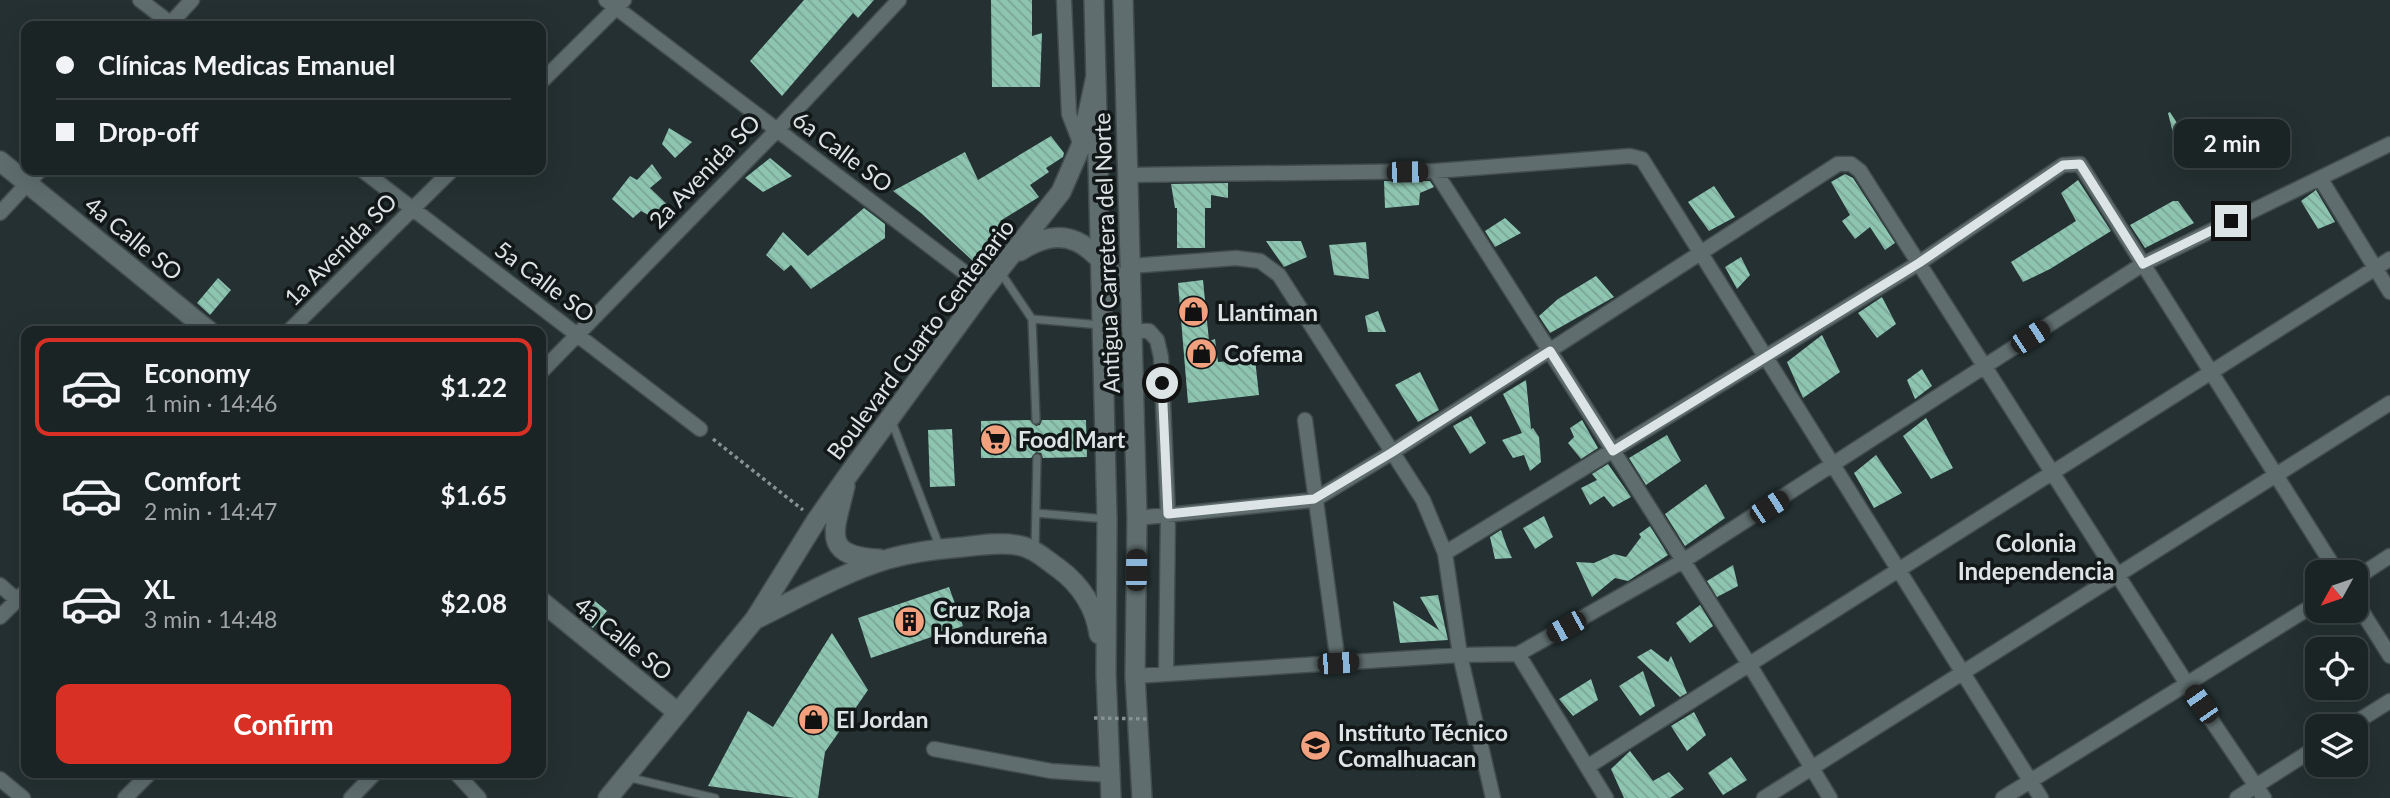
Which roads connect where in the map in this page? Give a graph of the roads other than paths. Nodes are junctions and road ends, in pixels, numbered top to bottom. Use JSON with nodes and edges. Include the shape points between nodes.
{"nodes":[{"id":1,"x":140,"y":0,"type":"edge"},
{"id":2,"x":191,"y":0,"type":"edge"},
{"id":3,"x":899,"y":0,"type":"edge"},
{"id":4,"x":1064,"y":0,"type":"edge"},
{"id":5,"x":1094,"y":0,"type":"edge"},
{"id":6,"x":1123,"y":0,"type":"edge"},
{"id":7,"x":615,"y":2,"type":"edge"},
{"id":8,"x":166,"y":21,"type":"edge"},
{"id":9,"x":174,"y":21,"type":"edge"},
{"id":10,"x":1096,"y":76,"type":"junction"},
{"id":11,"x":546,"y":77,"type":"edge"},
{"id":12,"x":777,"y":130,"type":"junction"},
{"id":13,"x":2390,"y":144,"type":"edge"},
{"id":14,"x":1082,"y":146,"type":"junction"},
{"id":15,"x":0,"y":161,"type":"edge"},
{"id":16,"x":21,"y":171,"type":"edge"},
{"id":17,"x":1435,"y":171,"type":"junction"},
{"id":18,"x":369,"y":175,"type":"edge"},
{"id":19,"x":448,"y":175,"type":"edge"},
{"id":20,"x":1128,"y":175,"type":"junction"},
{"id":21,"x":34,"y":177,"type":"edge"},
{"id":22,"x":2320,"y":178,"type":"junction"},
{"id":23,"x":413,"y":209,"type":"junction"},
{"id":24,"x":0,"y":213,"type":"edge"},
{"id":25,"x":1701,"y":255,"type":"junction"},
{"id":26,"x":1100,"y":260,"type":"junction"},
{"id":27,"x":2390,"y":260,"type":"edge"},
{"id":28,"x":1919,"y":263,"type":"junction"},
{"id":29,"x":1005,"y":264,"type":"junction"},
{"id":30,"x":2143,"y":264,"type":"junction"},
{"id":31,"x":1131,"y":266,"type":"junction"},
{"id":32,"x":2376,"y":268,"type":"junction"},
{"id":33,"x":985,"y":288,"type":"junction"},
{"id":34,"x":2390,"y":292,"type":"edge"},
{"id":35,"x":1131,"y":295,"type":"junction"},
{"id":36,"x":1032,"y":319,"type":"junction"},
{"id":37,"x":1102,"y":325,"type":"junction"},
{"id":38,"x":203,"y":326,"type":"edge"},
{"id":39,"x":294,"y":326,"type":"edge"},
{"id":40,"x":1133,"y":331,"type":"junction"},
{"id":41,"x":577,"y":335,"type":"junction"},
{"id":42,"x":1550,"y":351,"type":"junction"},
{"id":43,"x":1765,"y":358,"type":"junction"},
{"id":44,"x":546,"y":367,"type":"edge"},
{"id":45,"x":1985,"y":367,"type":"junction"},
{"id":46,"x":2211,"y":373,"type":"junction"},
{"id":47,"x":2390,"y":403,"type":"edge"},
{"id":48,"x":890,"y":418,"type":"junction"},
{"id":49,"x":1036,"y":420,"type":"dead end"},
{"id":50,"x":1305,"y":420,"type":"dead end"},
{"id":51,"x":700,"y":429,"type":"road end"},
{"id":52,"x":1613,"y":451,"type":"junction"},
{"id":53,"x":1391,"y":453,"type":"junction"},
{"id":54,"x":1037,"y":458,"type":"dead end"},
{"id":55,"x":1832,"y":466,"type":"junction"},
{"id":56,"x":2052,"y":473,"type":"junction"},
{"id":57,"x":2276,"y":475,"type":"junction"},
{"id":58,"x":846,"y":478,"type":"junction"},
{"id":59,"x":1314,"y":499,"type":"junction"},
{"id":60,"x":1036,"y":513,"type":"junction"},
{"id":61,"x":1168,"y":514,"type":"junction"},
{"id":62,"x":1137,"y":518,"type":"junction"},
{"id":63,"x":1107,"y":519,"type":"junction"},
{"id":64,"x":941,"y":549,"type":"junction"},
{"id":65,"x":1035,"y":551,"type":"junction"},
{"id":66,"x":1445,"y":553,"type":"junction"},
{"id":67,"x":2390,"y":556,"type":"edge"},
{"id":68,"x":887,"y":560,"type":"junction"},
{"id":69,"x":2329,"y":560,"type":"edge"},
{"id":70,"x":1684,"y":561,"type":"junction"},
{"id":71,"x":1898,"y":570,"type":"junction"},
{"id":72,"x":2368,"y":570,"type":"edge"},
{"id":73,"x":2118,"y":575,"type":"junction"},
{"id":74,"x":0,"y":584,"type":"edge"},
{"id":75,"x":21,"y":594,"type":"edge"},
{"id":76,"x":21,"y":596,"type":"edge"},
{"id":77,"x":546,"y":605,"type":"edge"},
{"id":78,"x":2305,"y":610,"type":"edge"},
{"id":79,"x":0,"y":617,"type":"edge"},
{"id":80,"x":755,"y":619,"type":"junction"},
{"id":81,"x":2368,"y":621,"type":"edge"},
{"id":82,"x":1518,"y":654,"type":"junction"},
{"id":83,"x":1460,"y":655,"type":"junction"},
{"id":84,"x":2390,"y":656,"type":"edge"},
{"id":85,"x":1338,"y":663,"type":"junction"},
{"id":86,"x":1749,"y":664,"type":"junction"},
{"id":87,"x":1106,"y":674,"type":"junction"},
{"id":88,"x":1166,"y":674,"type":"junction"},
{"id":89,"x":1963,"y":674,"type":"junction"},
{"id":90,"x":1135,"y":676,"type":"junction"},
{"id":91,"x":2187,"y":684,"type":"junction"},
{"id":92,"x":2390,"y":701,"type":"edge"},
{"id":93,"x":677,"y":712,"type":"junction"},
{"id":94,"x":2368,"y":715,"type":"edge"},
{"id":95,"x":934,"y":749,"type":"dead end"},
{"id":96,"x":2305,"y":756,"type":"edge"},
{"id":97,"x":1587,"y":767,"type":"junction"},
{"id":98,"x":1811,"y":767,"type":"junction"},
{"id":99,"x":1110,"y":775,"type":"junction"},
{"id":100,"x":625,"y":777,"type":"junction"},
{"id":101,"x":146,"y":778,"type":"edge"},
{"id":102,"x":370,"y":778,"type":"edge"},
{"id":103,"x":461,"y":778,"type":"edge"},
{"id":104,"x":0,"y":779,"type":"edge"},
{"id":105,"x":2031,"y":782,"type":"junction"},
{"id":106,"x":2260,"y":792,"type":"edge"},
{"id":107,"x":23,"y":798,"type":"edge"},
{"id":108,"x":125,"y":798,"type":"edge"},
{"id":109,"x":351,"y":798,"type":"edge"},
{"id":110,"x":479,"y":798,"type":"edge"},
{"id":111,"x":608,"y":798,"type":"edge"},
{"id":112,"x":715,"y":798,"type":"edge"},
{"id":113,"x":1111,"y":798,"type":"edge"},
{"id":114,"x":1142,"y":798,"type":"edge"},
{"id":115,"x":1493,"y":798,"type":"edge"},
{"id":116,"x":1606,"y":798,"type":"edge"},
{"id":117,"x":1764,"y":798,"type":"edge"},
{"id":118,"x":1830,"y":798,"type":"edge"},
{"id":119,"x":2003,"y":798,"type":"edge"},
{"id":120,"x":2041,"y":798,"type":"edge"},
{"id":121,"x":2237,"y":798,"type":"edge"}],
"edges":[{"from":1,"to":8,"type":"street"},
{"from":2,"to":9,"type":"street"},
{"from":3,"to":12,"type":"street","name":"2a Avenida SO"},
{"from":4,"to":14,"type":"street","via":[[1069,114]]},
{"from":5,"to":10,"type":"main road","name":"Antigua Carretera del Norte"},
{"from":6,"to":20,"type":"main road","name":"Antigua Carretera del Norte"},
{"from":7,"to":11,"type":"street"},
{"from":7,"to":12,"type":"street","name":"6a Calle SO"},
{"from":10,"to":14,"type":"main road","name":"Boulevard Cuarto Centenario"},
{"from":10,"to":26,"type":"main road","name":"Antigua Carretera del Norte"},
{"from":12,"to":33,"type":"street","name":"6a Calle SO"},
{"from":12,"to":41,"type":"street","name":"2a Avenida SO"},
{"from":13,"to":22,"type":"street"},
{"from":14,"to":29,"type":"main road","name":"Boulevard Cuarto Centenario","via":[[1060,192]]},
{"from":15,"to":16,"type":"main road","name":"4a Calle SO"},
{"from":17,"to":20,"type":"street"},
{"from":17,"to":25,"type":"street","via":[[1630,156],[1642,159]]},
{"from":17,"to":42,"type":"street"},
{"from":18,"to":23,"type":"street","name":"5a Calle SO"},
{"from":19,"to":23,"type":"street","name":"1a Avenida SO"},
{"from":20,"to":31,"type":"main road","name":"Antigua Carretera del Norte"},
{"from":21,"to":24,"type":"street"},
{"from":21,"to":38,"type":"main road","name":"4a Calle SO"},
{"from":22,"to":30,"type":"street"},
{"from":22,"to":32,"type":"street"},
{"from":23,"to":39,"type":"street","name":"1a Avenida SO"},
{"from":23,"to":41,"type":"street","name":"5a Calle SO"},
{"from":25,"to":28,"type":"street","via":[[1839,164],[1851,164]]},
{"from":25,"to":42,"type":"street"},
{"from":25,"to":43,"type":"street"},
{"from":26,"to":29,"type":"main road","via":[[1083,243],[1060,236],[1036,241]]},
{"from":26,"to":35,"type":"main road"},
{"from":26,"to":37,"type":"main road","name":"Antigua Carretera del Norte"},
{"from":27,"to":32,"type":"street"},
{"from":28,"to":30,"type":"street","via":[[2063,165],[2080,164]]},
{"from":28,"to":43,"type":"street"},
{"from":28,"to":45,"type":"street"},
{"from":29,"to":33,"type":"main road","name":"Boulevard Cuarto Centenario"},
{"from":29,"to":36,"type":"lane"},
{"from":30,"to":45,"type":"street"},
{"from":30,"to":46,"type":"street"},
{"from":31,"to":35,"type":"main road","name":"Antigua Carretera del Norte"},
{"from":31,"to":53,"type":"street","via":[[1236,258],[1260,261],[1270,268],[1279,275]]},
{"from":32,"to":34,"type":"street"},
{"from":32,"to":46,"type":"street"},
{"from":33,"to":48,"type":"main road","name":"Boulevard Cuarto Centenario"},
{"from":35,"to":40,"type":"main road","name":"Antigua Carretera del Norte"},
{"from":36,"to":37,"type":"lane"},
{"from":36,"to":49,"type":"lane"},
{"from":37,"to":63,"type":"main road","name":"Antigua Carretera del Norte"},
{"from":40,"to":61,"type":"street","via":[[1149,331],[1161,357]]},
{"from":40,"to":62,"type":"main road","name":"Antigua Carretera del Norte"},
{"from":41,"to":44,"type":"street","name":"2a Avenida SO"},
{"from":41,"to":51,"type":"street","name":"5a Calle SO"},
{"from":42,"to":52,"type":"street"},
{"from":42,"to":53,"type":"street"},
{"from":43,"to":52,"type":"street"},
{"from":43,"to":55,"type":"street"},
{"from":45,"to":55,"type":"street"},
{"from":45,"to":56,"type":"street"},
{"from":46,"to":56,"type":"street"},
{"from":46,"to":57,"type":"street"},
{"from":47,"to":57,"type":"street"},
{"from":48,"to":58,"type":"main road","name":"Boulevard Cuarto Centenario"},
{"from":48,"to":64,"type":"lane"},
{"from":50,"to":59,"type":"street"},
{"from":52,"to":66,"type":"street"},
{"from":52,"to":70,"type":"street"},
{"from":53,"to":59,"type":"street"},
{"from":53,"to":66,"type":"street","via":[[1423,500]]},
{"from":54,"to":60,"type":"lane"},
{"from":55,"to":70,"type":"street"},
{"from":55,"to":71,"type":"street"},
{"from":56,"to":71,"type":"street"},
{"from":56,"to":73,"type":"street"},
{"from":57,"to":69,"type":"street"},
{"from":57,"to":73,"type":"street"},
{"from":58,"to":68,"type":"main road","via":[[835,530],[840,548],[857,558]]},
{"from":58,"to":80,"type":"main road","name":"Boulevard Cuarto Centenario"},
{"from":59,"to":61,"type":"street"},
{"from":59,"to":85,"type":"street"},
{"from":60,"to":63,"type":"lane"},
{"from":60,"to":65,"type":"lane"},
{"from":61,"to":62,"type":"street"},
{"from":61,"to":88,"type":"street"},
{"from":62,"to":90,"type":"main road","name":"Antigua Carretera del Norte"},
{"from":63,"to":87,"type":"main road","name":"Antigua Carretera del Norte"},
{"from":64,"to":65,"type":"main road","name":"Boulevard Cuarto Centenario","via":[[1016,545]]},
{"from":64,"to":68,"type":"main road","name":"Boulevard Cuarto Centenario"},
{"from":65,"to":87,"type":"main road","name":"Boulevard Cuarto Centenario","via":[[1084,594],[1096,616]]},
{"from":66,"to":83,"type":"street"},
{"from":67,"to":72,"type":"street"},
{"from":68,"to":80,"type":"main road","name":"Boulevard Cuarto Centenario"},
{"from":70,"to":82,"type":"street"},
{"from":70,"to":86,"type":"street"},
{"from":71,"to":86,"type":"street"},
{"from":71,"to":89,"type":"street"},
{"from":73,"to":89,"type":"street"},
{"from":73,"to":91,"type":"street"},
{"from":74,"to":75,"type":"street"},
{"from":76,"to":79,"type":"street"},
{"from":77,"to":93,"type":"main road","name":"4a Calle SO"},
{"from":78,"to":91,"type":"street"},
{"from":80,"to":93,"type":"main road","name":"Boulevard Cuarto Centenario"},
{"from":81,"to":84,"type":"street"},
{"from":82,"to":83,"type":"street"},
{"from":82,"to":97,"type":"street"},
{"from":83,"to":85,"type":"street"},
{"from":83,"to":115,"type":"street"},
{"from":85,"to":88,"type":"street"},
{"from":86,"to":97,"type":"street"},
{"from":86,"to":98,"type":"street"},
{"from":87,"to":99,"type":"main road","name":"Antigua Carretera del Norte"},
{"from":88,"to":90,"type":"street"},
{"from":89,"to":98,"type":"street"},
{"from":89,"to":105,"type":"street"},
{"from":90,"to":114,"type":"main road","name":"Antigua Carretera del Norte"},
{"from":91,"to":105,"type":"street"},
{"from":91,"to":106,"type":"street"},
{"from":92,"to":94,"type":"street"},
{"from":93,"to":100,"type":"main road","name":"Boulevard Cuarto Centenario"},
{"from":95,"to":99,"type":"street","via":[[1051,771]]},
{"from":96,"to":106,"type":"street"},
{"from":97,"to":116,"type":"street"},
{"from":98,"to":117,"type":"street"},
{"from":98,"to":118,"type":"street"},
{"from":99,"to":113,"type":"main road","name":"Antigua Carretera del Norte"},
{"from":100,"to":111,"type":"main road","name":"Boulevard Cuarto Centenario"},
{"from":100,"to":112,"type":"lane"},
{"from":101,"to":108,"type":"street"},
{"from":102,"to":109,"type":"street"},
{"from":103,"to":110,"type":"street"},
{"from":104,"to":107,"type":"street"},
{"from":105,"to":119,"type":"street"},
{"from":105,"to":120,"type":"street"},
{"from":106,"to":121,"type":"street"}]}
